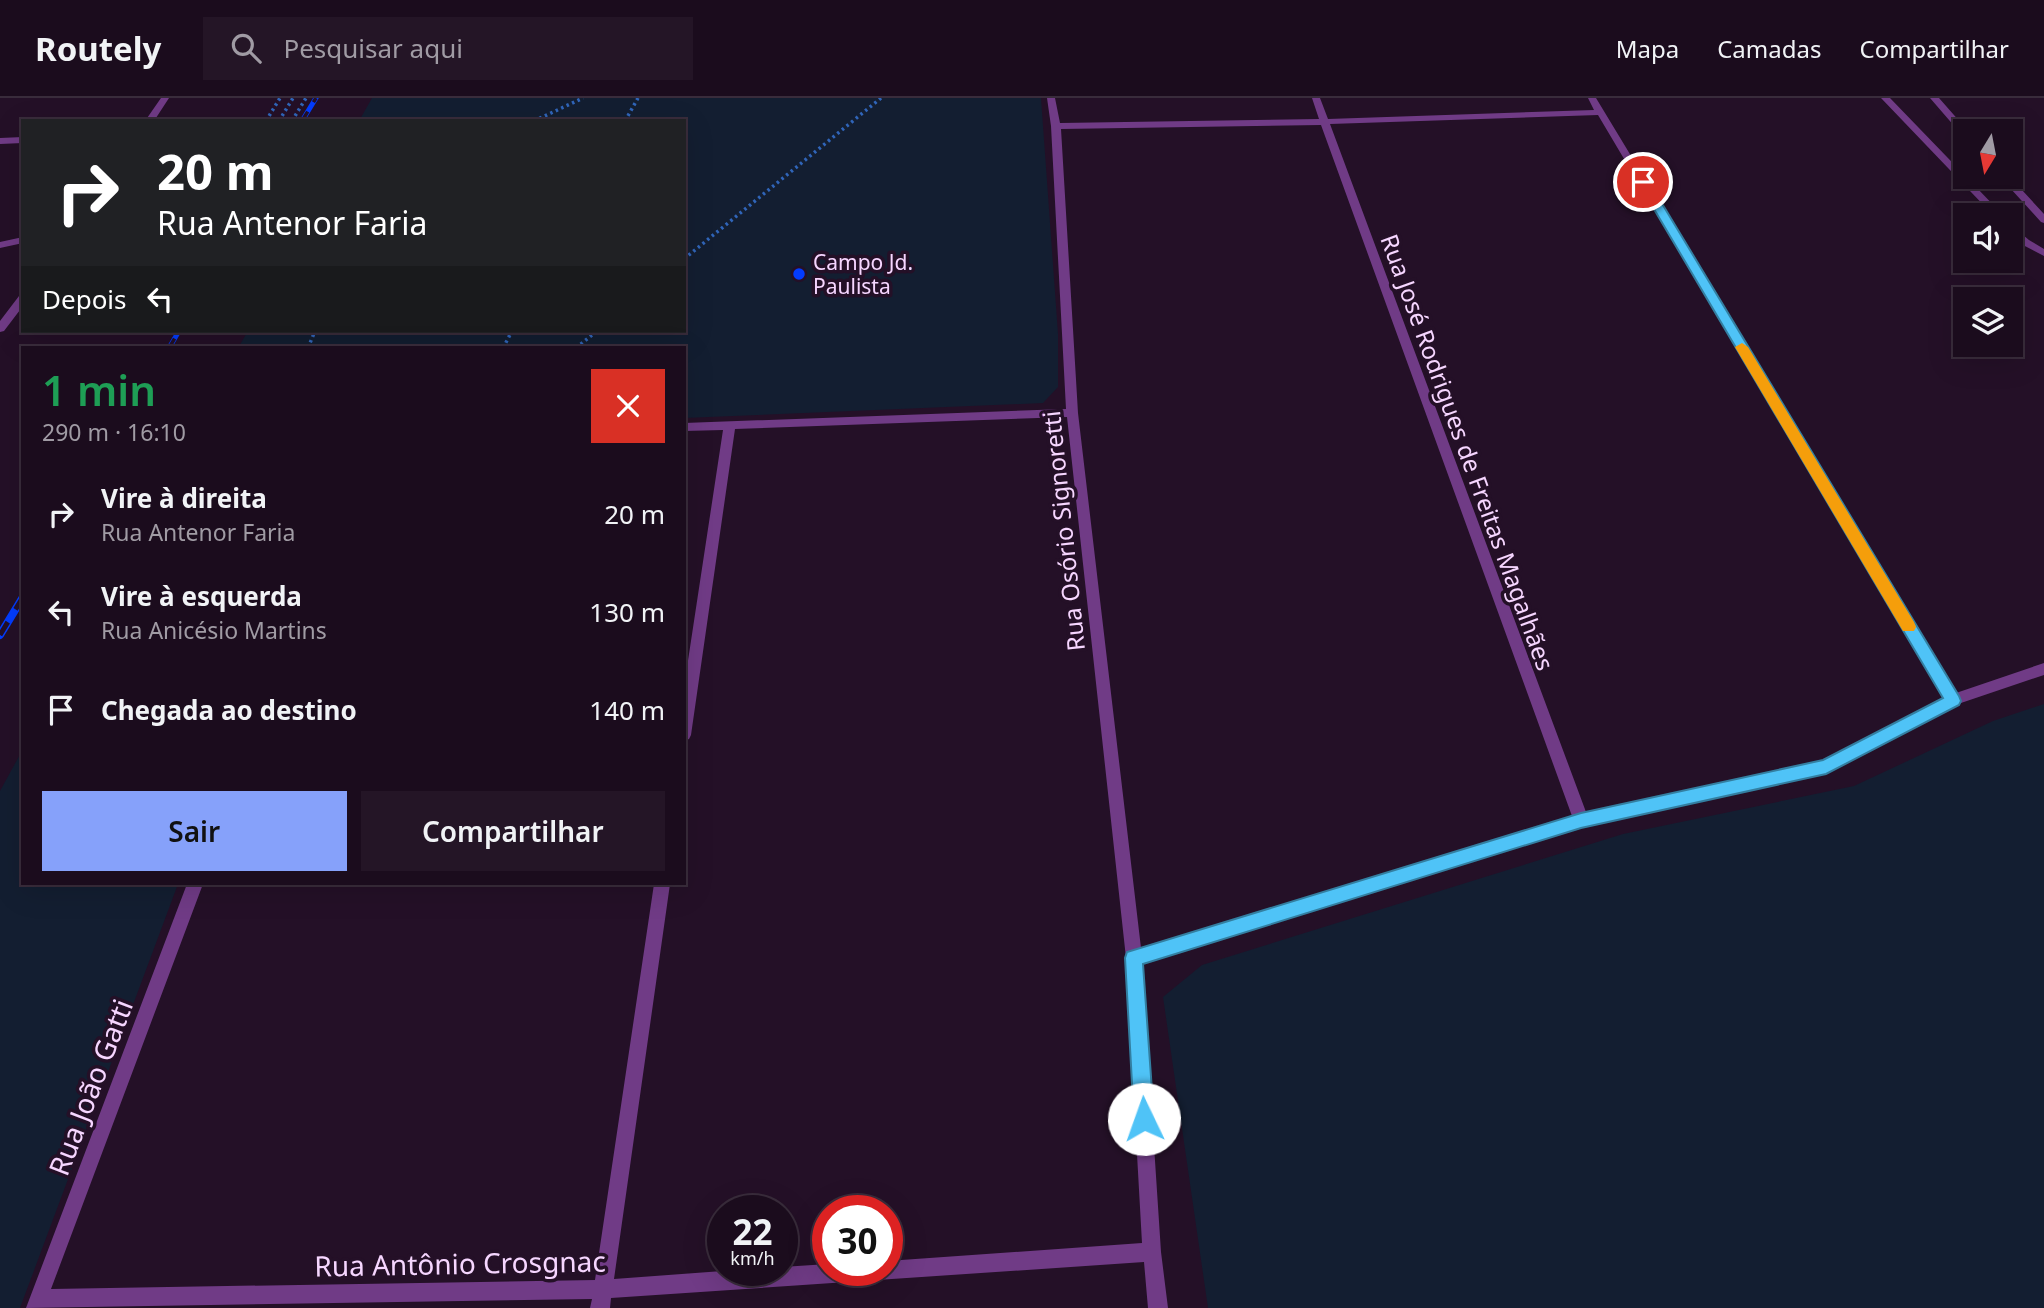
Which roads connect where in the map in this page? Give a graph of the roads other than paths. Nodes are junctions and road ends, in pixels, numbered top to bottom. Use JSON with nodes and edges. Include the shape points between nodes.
{"nodes":[{"id":1,"x":165,"y":98,"type":"edge"},
{"id":2,"x":1051,"y":98,"type":"edge"},
{"id":3,"x":1316,"y":98,"type":"edge"},
{"id":4,"x":1592,"y":98,"type":"edge"},
{"id":5,"x":1885,"y":98,"type":"edge"},
{"id":6,"x":1934,"y":98,"type":"edge"},
{"id":7,"x":1601,"y":112,"type":"junction"},
{"id":8,"x":150,"y":119,"type":"edge"},
{"id":9,"x":1953,"y":119,"type":"edge"},
{"id":10,"x":1324,"y":122,"type":"junction"},
{"id":11,"x":1056,"y":126,"type":"junction"},
{"id":12,"x":21,"y":140,"type":"edge"},
{"id":13,"x":0,"y":141,"type":"edge"},
{"id":14,"x":2016,"y":189,"type":"edge"},
{"id":15,"x":1986,"y":203,"type":"edge"},
{"id":16,"x":2044,"y":219,"type":"edge"},
{"id":17,"x":21,"y":240,"type":"edge"},
{"id":18,"x":2023,"y":240,"type":"edge"},
{"id":19,"x":0,"y":245,"type":"edge"},
{"id":20,"x":2044,"y":253,"type":"edge"},
{"id":21,"x":21,"y":301,"type":"edge"},
{"id":22,"x":0,"y":329,"type":"edge"},
{"id":23,"x":1072,"y":413,"type":"junction"},
{"id":24,"x":730,"y":425,"type":"junction"},
{"id":25,"x":686,"y":427,"type":"edge"},
{"id":26,"x":2044,"y":669,"type":"edge"},
{"id":27,"x":1953,"y":701,"type":"junction"},
{"id":28,"x":686,"y":722,"type":"edge"},
{"id":29,"x":1581,"y":820,"type":"junction"},
{"id":30,"x":195,"y":885,"type":"edge"},
{"id":31,"x":663,"y":885,"type":"edge"},
{"id":32,"x":1134,"y":958,"type":"junction"},
{"id":33,"x":1152,"y":1252,"type":"junction"},
{"id":34,"x":903,"y":1269,"type":"edge"},
{"id":35,"x":812,"y":1277,"type":"edge"},
{"id":36,"x":602,"y":1298,"type":"edge"},
{"id":37,"x":37,"y":1304,"type":"edge"},
{"id":38,"x":1158,"y":1308,"type":"edge"}],
"edges":[{"from":1,"to":8,"type":"street"},
{"from":2,"to":11,"type":"street","name":"Rua Osório Signoretti"},
{"from":3,"to":10,"type":"street","name":"Rua José Rodrigues de Freitas Magalhães"},
{"from":4,"to":7,"type":"street"},
{"from":5,"to":15,"type":"street"},
{"from":6,"to":9,"type":"street"},
{"from":7,"to":10,"type":"street"},
{"from":7,"to":27,"type":"street"},
{"from":10,"to":11,"type":"street"},
{"from":10,"to":29,"type":"street","name":"Rua José Rodrigues de Freitas Magalhães"},
{"from":11,"to":23,"type":"street","name":"Rua Osório Signoretti"},
{"from":12,"to":13,"type":"street"},
{"from":14,"to":16,"type":"street"},
{"from":17,"to":19,"type":"street"},
{"from":18,"to":20,"type":"street"},
{"from":21,"to":22,"type":"street"},
{"from":23,"to":24,"type":"street"},
{"from":23,"to":32,"type":"street","name":"Rua Osório Signoretti"},
{"from":24,"to":25,"type":"street"},
{"from":24,"to":28,"type":"street"},
{"from":26,"to":27,"type":"street"},
{"from":27,"to":29,"type":"street","via":[[1826,767]]},
{"from":29,"to":32,"type":"street"},
{"from":30,"to":37,"type":"street","name":"Rua João Gatti"},
{"from":31,"to":36,"type":"street"},
{"from":32,"to":33,"type":"street","name":"Rua Osório Signoretti"},
{"from":33,"to":34,"type":"street"},
{"from":33,"to":38,"type":"street","name":"Rua Osório Signoretti"},
{"from":35,"to":36,"type":"street","name":"Rua Antônio Crosgnac"},
{"from":36,"to":37,"type":"street","name":"Rua Antônio Crosgnac"}]}
